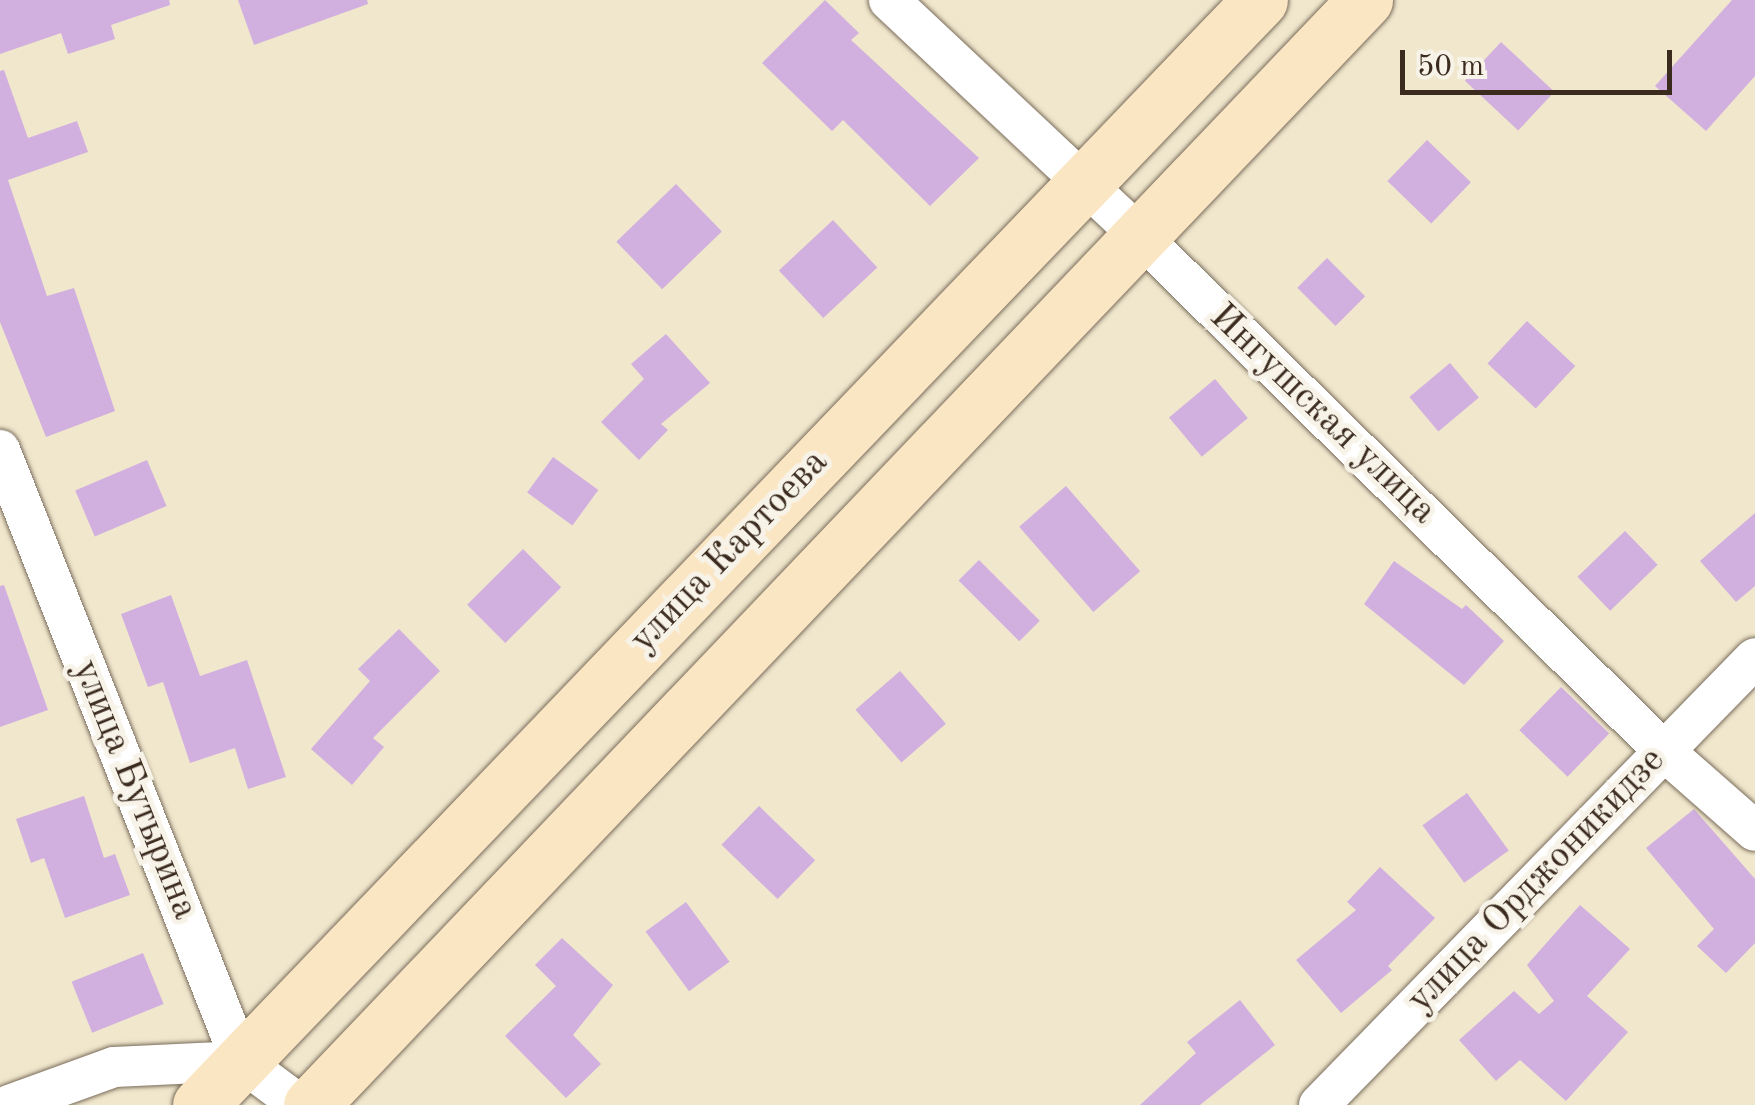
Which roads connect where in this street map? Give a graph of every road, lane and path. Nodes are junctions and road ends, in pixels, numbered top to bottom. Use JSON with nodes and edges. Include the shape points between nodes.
{"nodes":[{"id":1,"x":889,"y":0,"type":"edge"},
{"id":2,"x":1260,"y":0,"type":"edge"},
{"id":3,"x":1365,"y":0,"type":"edge"},
{"id":4,"x":1083,"y":184,"type":"junction"},
{"id":5,"x":1138,"y":234,"type":"junction"},
{"id":6,"x":0,"y":450,"type":"edge"},
{"id":7,"x":11,"y":512,"type":"edge"},
{"id":8,"x":1755,"y":658,"type":"edge"},
{"id":9,"x":1664,"y":751,"type":"junction"},
{"id":10,"x":1755,"y":831,"type":"edge"},
{"id":11,"x":241,"y":1062,"type":"junction"},
{"id":12,"x":9,"y":1105,"type":"edge"},
{"id":13,"x":200,"y":1105,"type":"edge"},
{"id":14,"x":300,"y":1105,"type":"edge"},
{"id":15,"x":311,"y":1105,"type":"edge"},
{"id":16,"x":1318,"y":1105,"type":"edge"}],
"edges":[{"from":1,"to":4,"type":"street","name":"Ингушская улица"},
{"from":2,"to":4,"type":"main road","name":"улица Картоева"},
{"from":3,"to":5,"type":"main road","name":"улица Картоева"},
{"from":4,"to":5,"type":"street","name":"Ингушская улица"},
{"from":4,"to":11,"type":"main road","name":"улица Картоева"},
{"from":5,"to":9,"type":"street","name":"Ингушская улица"},
{"from":5,"to":15,"type":"main road","name":"улица Картоева"},
{"from":6,"to":7,"type":"street","name":"улица Бутырина"},
{"from":7,"to":11,"type":"street","name":"улица Бутырина"},
{"from":8,"to":9,"type":"street","name":"улица Орджоникидзе"},
{"from":9,"to":10,"type":"street","name":"Ингушская улица"},
{"from":9,"to":16,"type":"street","name":"улица Орджоникидзе"},
{"from":11,"to":12,"type":"street","via":[[114,1067]]},
{"from":11,"to":13,"type":"main road","name":"улица Картоева"},
{"from":11,"to":14,"type":"street"}]}
